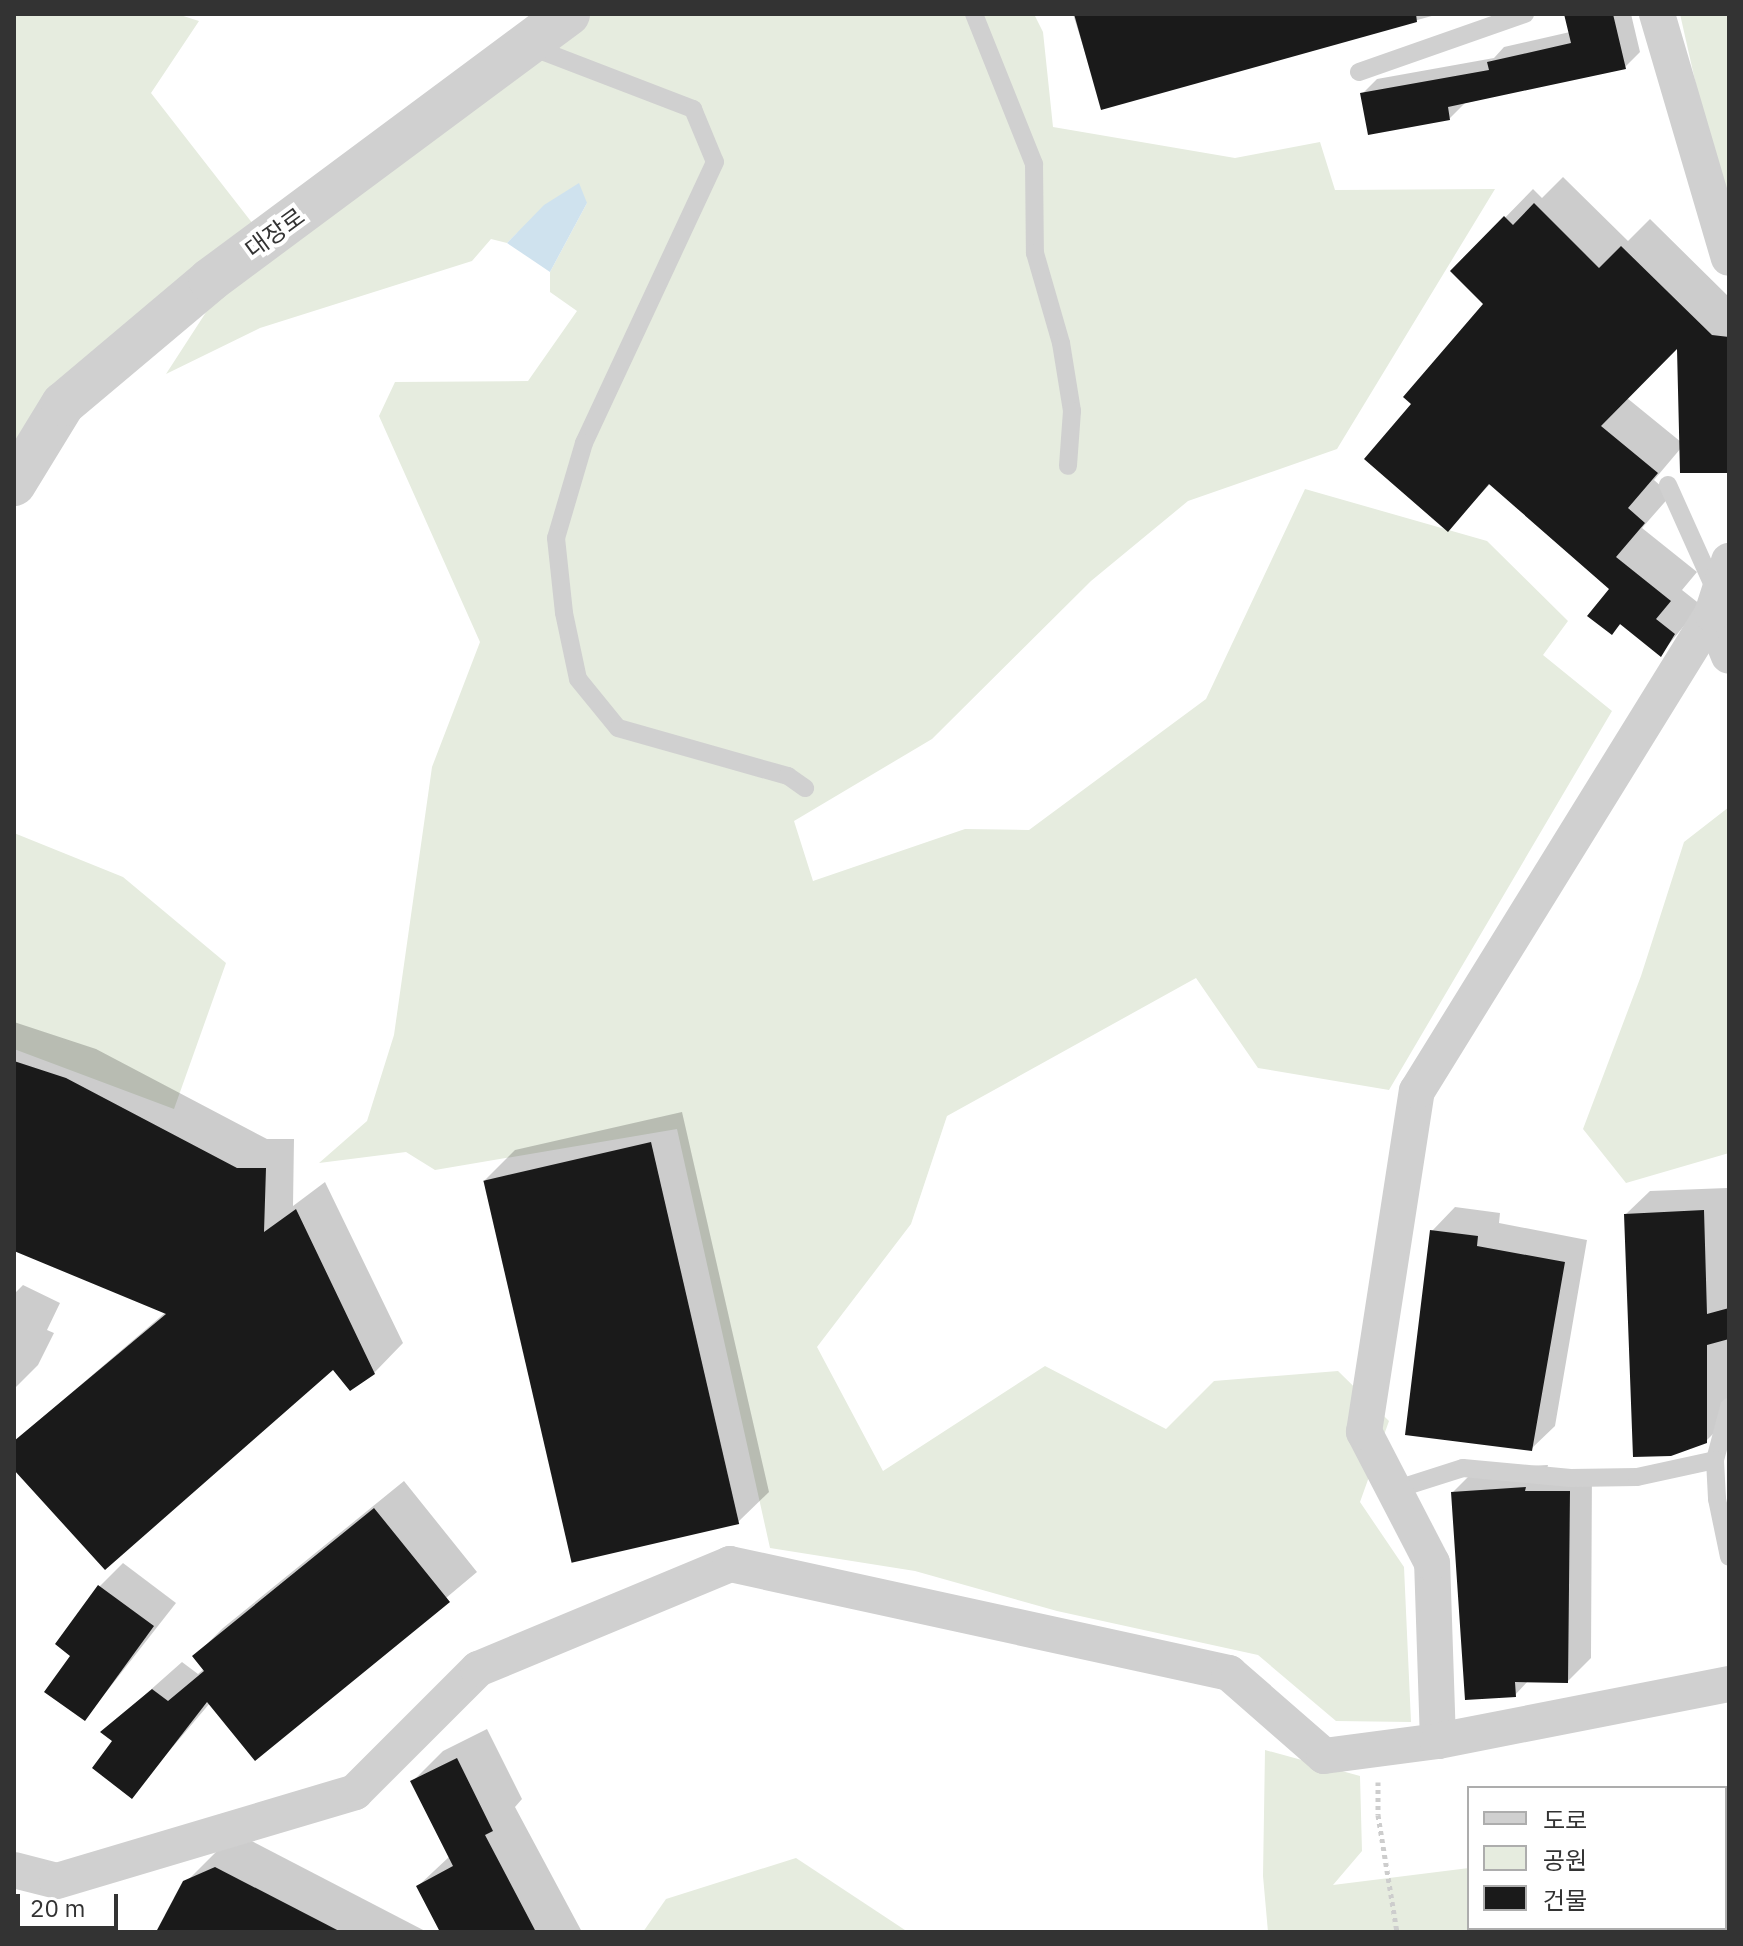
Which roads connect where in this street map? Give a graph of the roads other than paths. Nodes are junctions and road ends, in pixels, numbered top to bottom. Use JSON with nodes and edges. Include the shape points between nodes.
{"nodes":[{"id":1,"x":568,"y":14,"type":"edge"},
{"id":2,"x":974,"y":14,"type":"edge"},
{"id":3,"x":1525,"y":14,"type":"edge"},
{"id":4,"x":1657,"y":14,"type":"edge"},
{"id":5,"x":527,"y":45,"type":"junction"},
{"id":6,"x":1359,"y":72,"type":"dead end"},
{"id":7,"x":1729,"y":258,"type":"edge"},
{"id":8,"x":1068,"y":466,"type":"dead end"},
{"id":9,"x":14,"y":484,"type":"edge"},
{"id":10,"x":1668,"y":485,"type":"dead end"},
{"id":11,"x":1729,"y":561,"type":"edge"},
{"id":12,"x":1715,"y":605,"type":"junction"},
{"id":13,"x":1729,"y":656,"type":"edge"},
{"id":14,"x":805,"y":788,"type":"dead end"},
{"id":15,"x":1729,"y":1407,"type":"edge"},
{"id":16,"x":1715,"y":1460,"type":"junction"},
{"id":17,"x":1394,"y":1490,"type":"junction"},
{"id":18,"x":1729,"y":1557,"type":"edge"},
{"id":19,"x":1729,"y":1684,"type":"edge"},
{"id":20,"x":1438,"y":1741,"type":"junction"},
{"id":21,"x":14,"y":1870,"type":"edge"}],
"edges":[{"from":1,"to":5,"type":"street","name":"대장로"},
{"from":2,"to":8,"type":"lane","via":[[1034,164],[1035,253],[1061,343],[1072,411]]},
{"from":3,"to":6,"type":"lane"},
{"from":4,"to":7,"type":"street"},
{"from":5,"to":9,"type":"street","name":"대장로","via":[[210,280],[63,404]]},
{"from":5,"to":14,"type":"lane","via":[[693,109],[715,162],[584,443],[556,538],[578,679],[618,728],[788,776]]},
{"from":10,"to":12,"type":"lane"},
{"from":11,"to":12,"type":"street"},
{"from":12,"to":13,"type":"street"},
{"from":12,"to":17,"type":"street","via":[[1417,1091],[1364,1432]]},
{"from":15,"to":16,"type":"lane"},
{"from":16,"to":17,"type":"lane","via":[[1637,1477],[1571,1478],[1463,1468]]},
{"from":16,"to":18,"type":"lane"},
{"from":17,"to":20,"type":"street","via":[[1432,1563]]},
{"from":19,"to":20,"type":"street"},
{"from":20,"to":21,"type":"street","via":[[1324,1756],[1229,1673],[730,1564],[478,1669],[355,1792],[57,1881]]}]}
